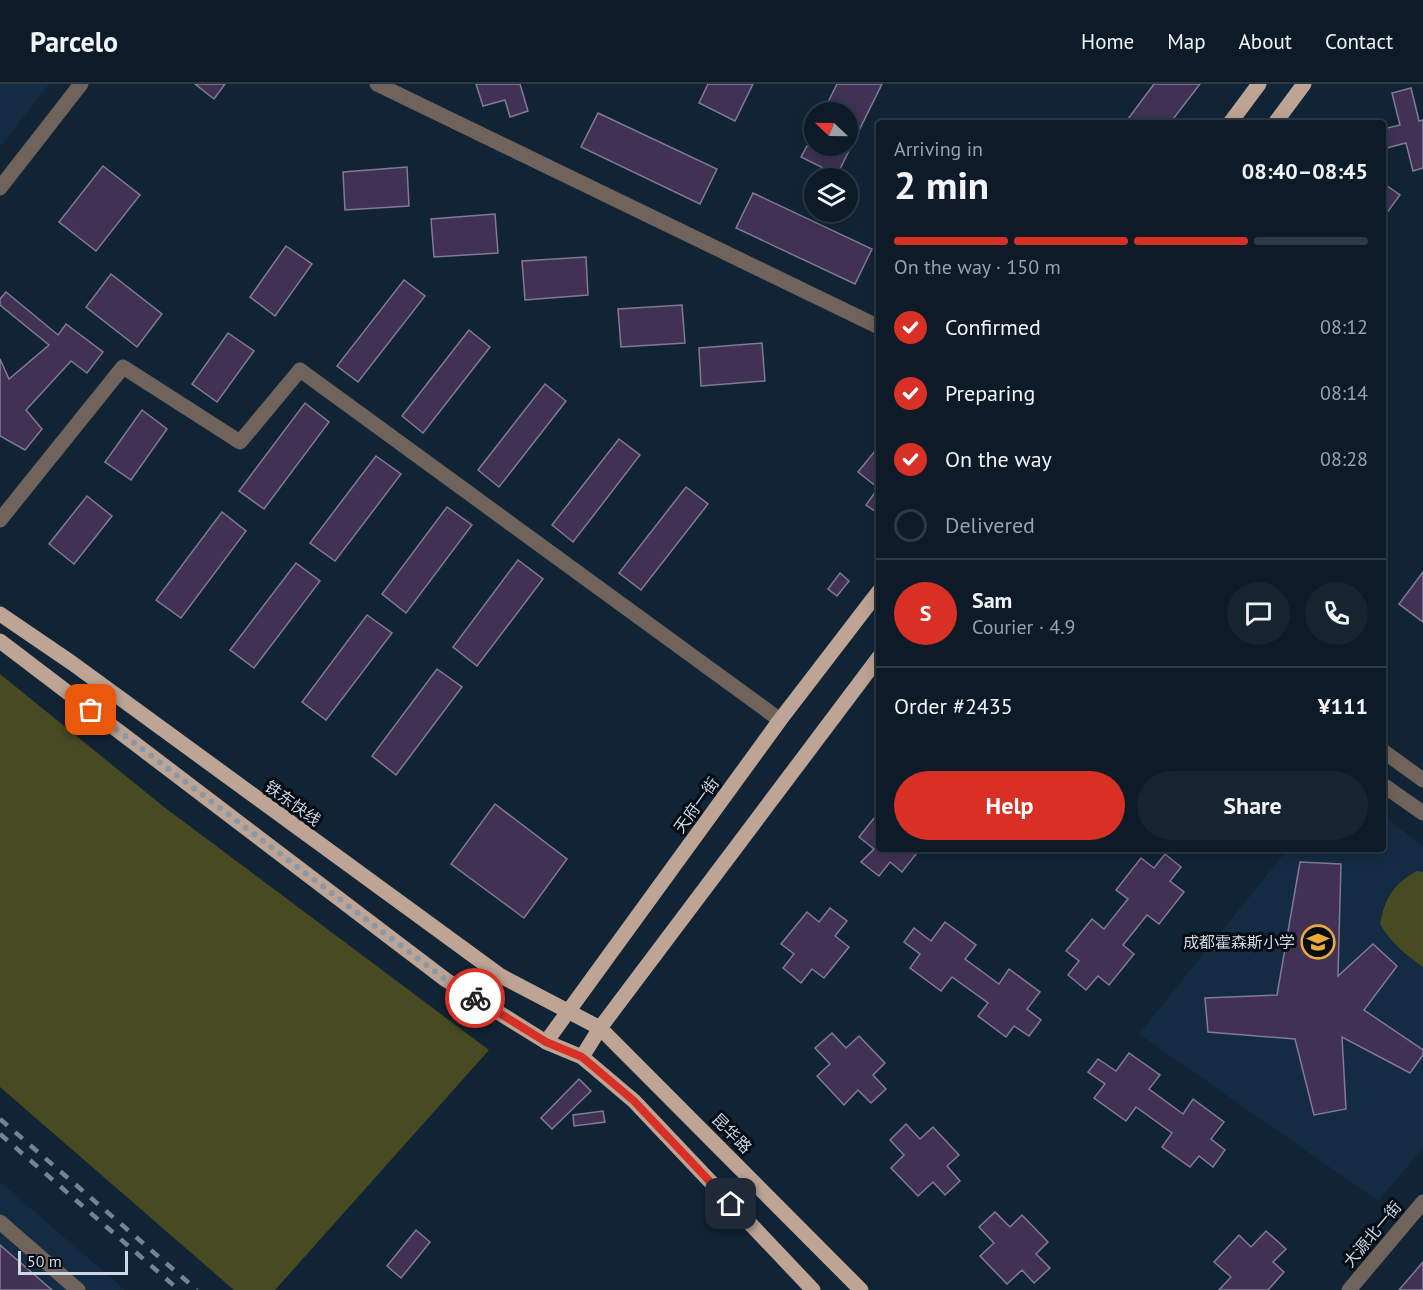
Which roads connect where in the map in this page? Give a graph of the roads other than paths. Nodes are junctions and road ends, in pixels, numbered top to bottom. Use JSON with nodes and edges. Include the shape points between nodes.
{"nodes":[{"id":1,"x":81,"y":84,"type":"edge"},
{"id":2,"x":377,"y":84,"type":"edge"},
{"id":3,"x":1259,"y":84,"type":"edge"},
{"id":4,"x":1304,"y":84,"type":"edge"},
{"id":5,"x":1232,"y":120,"type":"edge"},
{"id":6,"x":1277,"y":120,"type":"edge"},
{"id":7,"x":1,"y":185,"type":"edge"},
{"id":8,"x":876,"y":326,"type":"edge"},
{"id":9,"x":0,"y":520,"type":"edge"},
{"id":10,"x":876,"y":595,"type":"edge"},
{"id":11,"x":0,"y":614,"type":"edge"},
{"id":12,"x":0,"y":641,"type":"edge"},
{"id":13,"x":876,"y":661,"type":"edge"},
{"id":14,"x":780,"y":720,"type":"junction"},
{"id":15,"x":1386,"y":753,"type":"edge"},
{"id":16,"x":1423,"y":780,"type":"edge"},
{"id":17,"x":1386,"y":787,"type":"edge"},
{"id":18,"x":1423,"y":813,"type":"edge"},
{"id":19,"x":569,"y":1011,"type":"junction"},
{"id":20,"x":600,"y":1028,"type":"junction"},
{"id":21,"x":546,"y":1042,"type":"junction"},
{"id":22,"x":582,"y":1057,"type":"junction"},
{"id":23,"x":1423,"y":1202,"type":"edge"},
{"id":24,"x":0,"y":1222,"type":"edge"},
{"id":25,"x":78,"y":1290,"type":"edge"},
{"id":26,"x":813,"y":1290,"type":"edge"},
{"id":27,"x":861,"y":1290,"type":"edge"},
{"id":28,"x":1349,"y":1290,"type":"edge"}],
"edges":[{"from":1,"to":7,"type":"street"},
{"from":2,"to":8,"type":"street"},
{"from":3,"to":5,"type":"main road"},
{"from":4,"to":6,"type":"main road"},
{"from":9,"to":14,"type":"street","via":[[123,367],[240,442],[300,370]]},
{"from":10,"to":14,"type":"main road","name":"天府一街"},
{"from":11,"to":19,"type":"main road","name":"铁东快线","via":[[459,947],[501,976]]},
{"from":12,"to":21,"type":"main road","via":[[446,980]]},
{"from":13,"to":20,"type":"main road"},
{"from":14,"to":19,"type":"main road","name":"天府一街"},
{"from":15,"to":16,"type":"street"},
{"from":17,"to":18,"type":"street"},
{"from":19,"to":20,"type":"main road","name":"昆华路"},
{"from":19,"to":21,"type":"main road","name":"天府一街"},
{"from":20,"to":22,"type":"main road"},
{"from":20,"to":27,"type":"main road","name":"昆华路"},
{"from":21,"to":22,"type":"main road"},
{"from":22,"to":26,"type":"main road","via":[[634,1101]]},
{"from":23,"to":28,"type":"street","name":"大源北一街"},
{"from":24,"to":25,"type":"street"}]}
